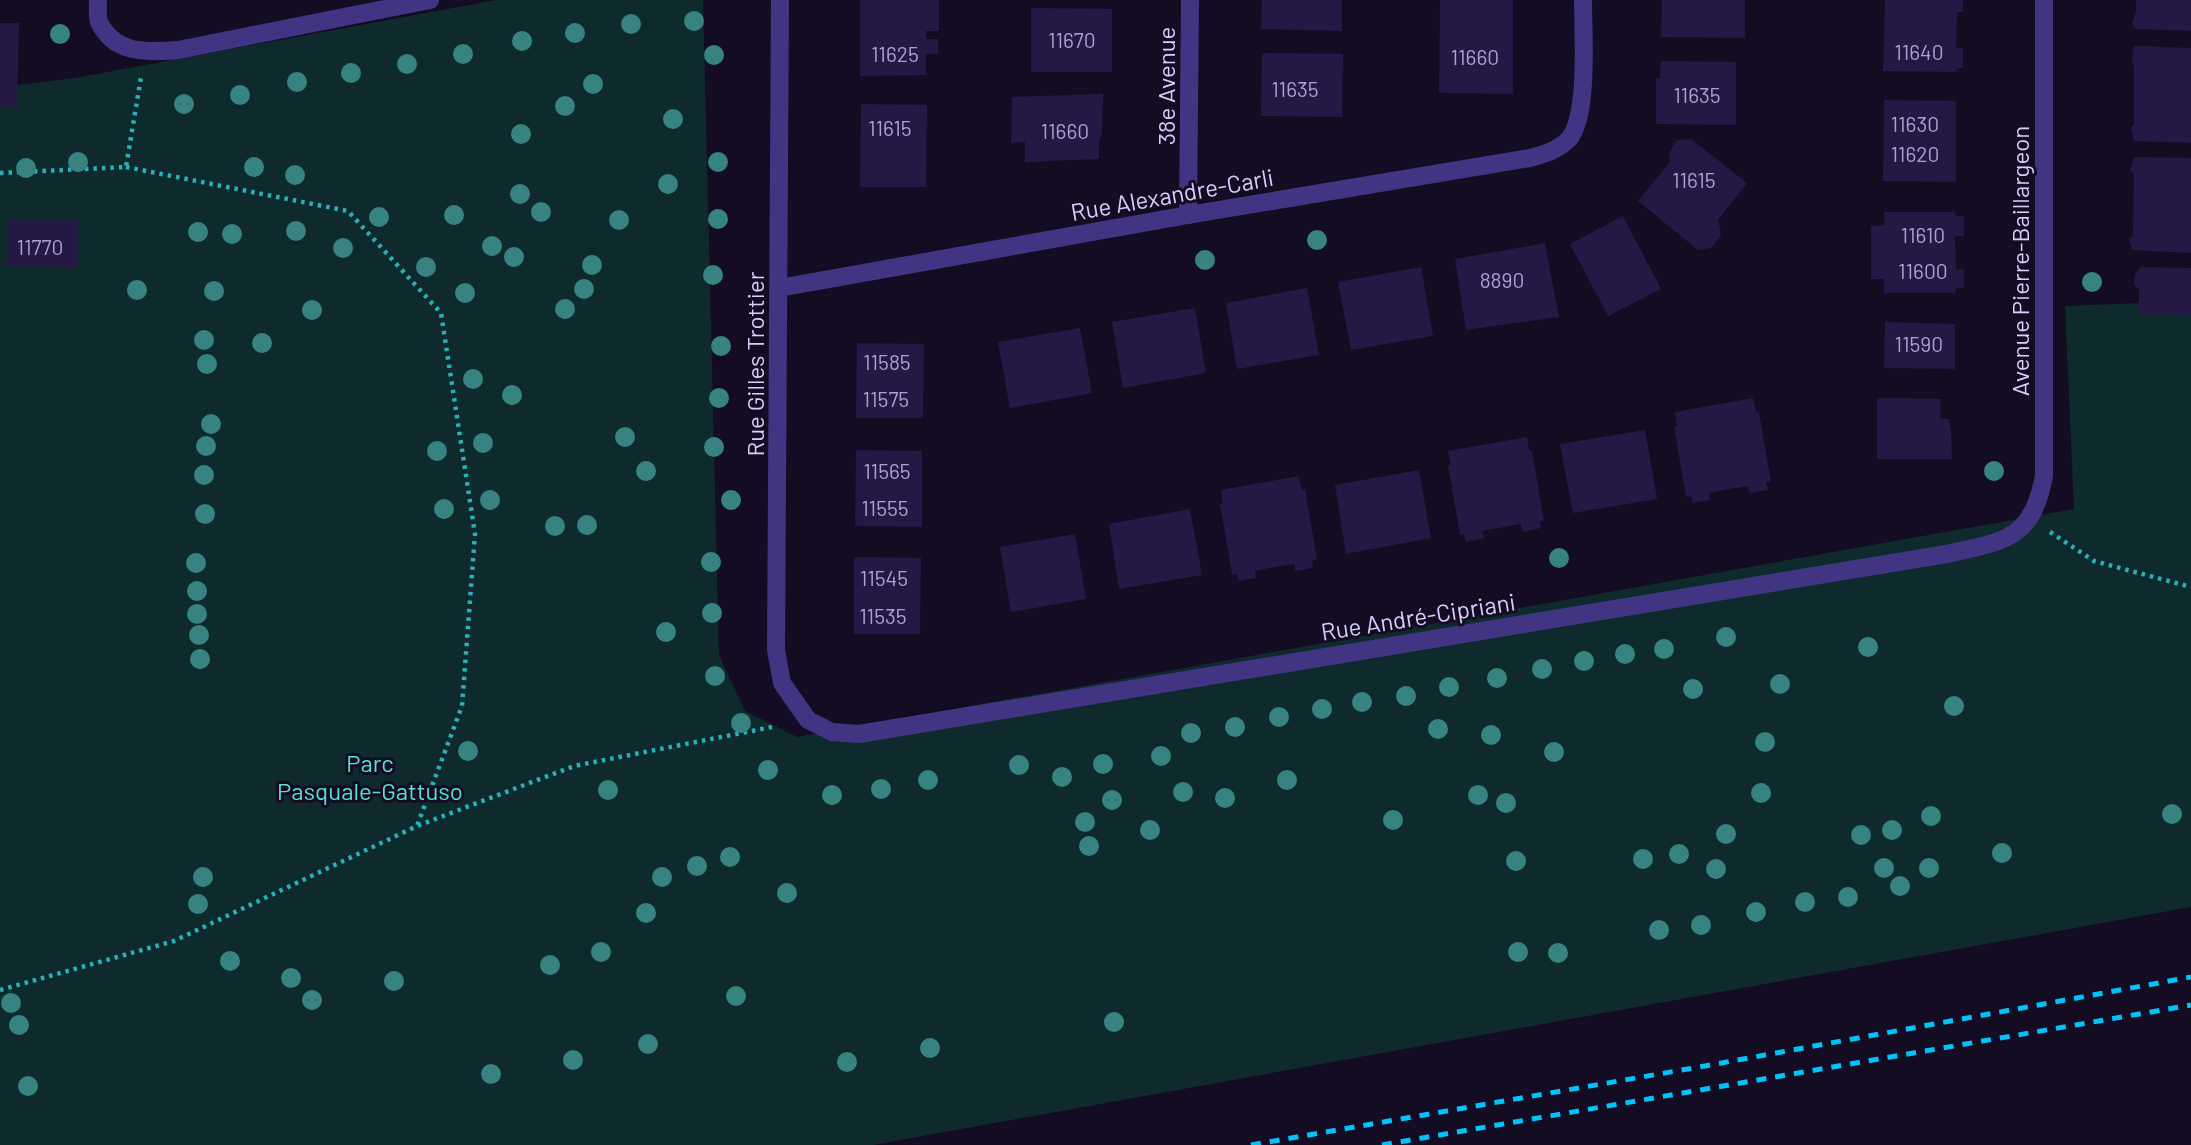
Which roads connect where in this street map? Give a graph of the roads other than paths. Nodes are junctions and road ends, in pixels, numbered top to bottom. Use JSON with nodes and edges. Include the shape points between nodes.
{"nodes":[{"id":1,"x":97,"y":0,"type":"edge"},
{"id":2,"x":430,"y":0,"type":"edge"},
{"id":3,"x":780,"y":0,"type":"edge"},
{"id":4,"x":1190,"y":0,"type":"edge"},
{"id":5,"x":1583,"y":0,"type":"edge"},
{"id":6,"x":2044,"y":0,"type":"edge"},
{"id":7,"x":1188,"y":215,"type":"junction"},
{"id":8,"x":779,"y":288,"type":"junction"},
{"id":9,"x":2028,"y":519,"type":"joint"},
{"id":10,"x":808,"y":720,"type":"joint"}],
"edges":[{"from":1,"to":2,"type":"street","via":[[98,21],[118,45],[145,52],[178,50]]},
{"from":3,"to":8,"type":"street","name":"Rue Gilles Trottier"},
{"from":4,"to":7,"type":"street","name":"38e Avenue"},
{"from":5,"to":7,"type":"street","name":"Rue Alexandre-Carli","via":[[1579,118],[1569,138],[1553,152]]},
{"from":6,"to":9,"type":"street","name":"Avenue Pierre-Baillargeon","via":[[2044,476],[2039,501]]},
{"from":7,"to":8,"type":"street","name":"Rue Alexandre-Carli"},
{"from":8,"to":10,"type":"street","name":"Rue Gilles Trottier","via":[[776,650],[782,683]]},
{"from":9,"to":10,"type":"street","name":"Rue André-Cipriani","via":[[2012,536],[1947,554],[859,734],[832,732]]}]}
